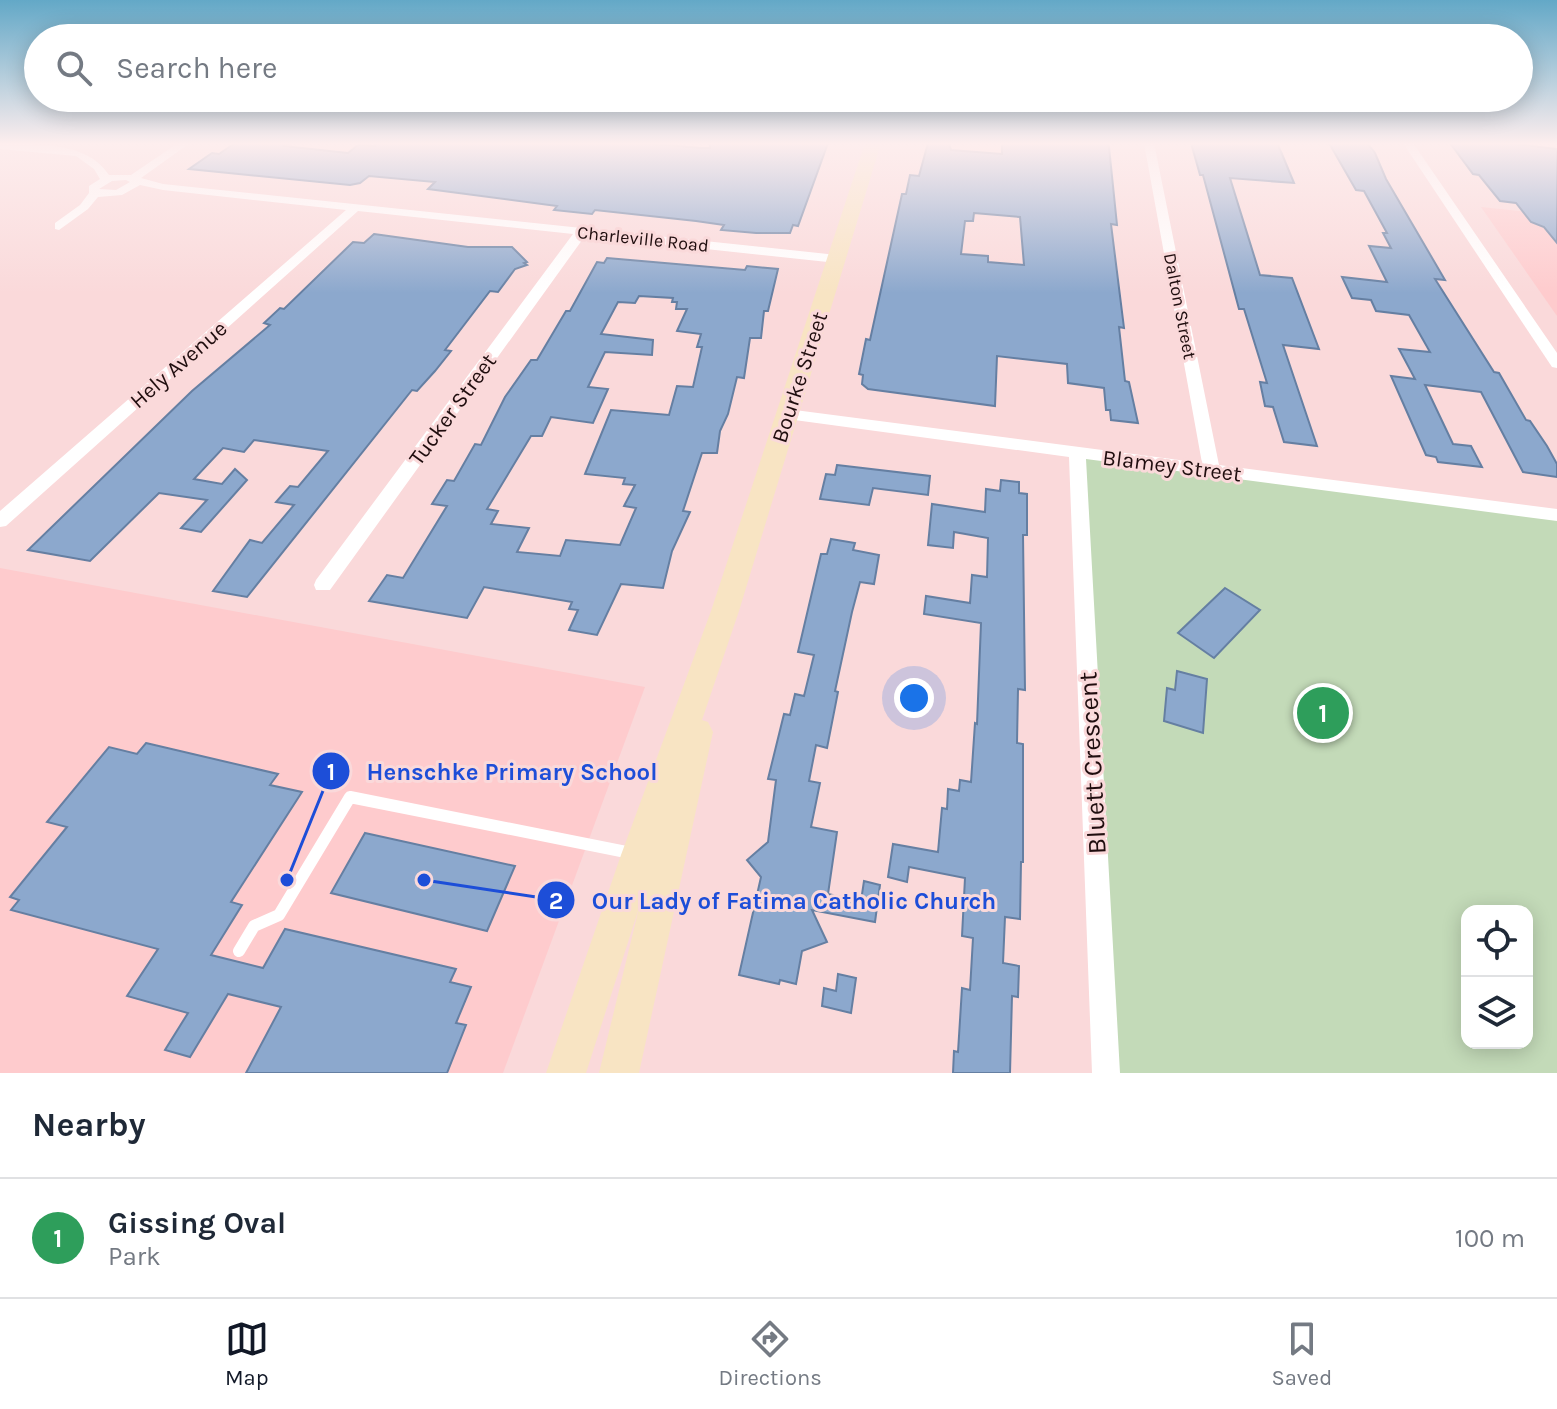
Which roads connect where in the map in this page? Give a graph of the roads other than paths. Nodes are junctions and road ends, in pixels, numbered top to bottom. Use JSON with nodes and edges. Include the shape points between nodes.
{"nodes":[{"id":1,"x":94,"y":193,"type":"edge"},
{"id":2,"x":222,"y":193,"type":"edge"},
{"id":3,"x":857,"y":193,"type":"edge"},
{"id":4,"x":1159,"y":193,"type":"edge"},
{"id":5,"x":1442,"y":193,"type":"edge"},
{"id":6,"x":113,"y":194,"type":"edge"},
{"id":7,"x":356,"y":207,"type":"junction"},
{"id":8,"x":581,"y":232,"type":"junction"},
{"id":9,"x":837,"y":259,"type":"junction"},
{"id":10,"x":1557,"y":364,"type":"edge"},
{"id":11,"x":787,"y":414,"type":"junction"},
{"id":12,"x":1077,"y":453,"type":"junction"},
{"id":13,"x":1212,"y":470,"type":"junction"},
{"id":14,"x":1557,"y":515,"type":"edge"},
{"id":15,"x":0,"y":521,"type":"edge"},
{"id":16,"x":323,"y":585,"type":"dead end"},
{"id":17,"x":725,"y":611,"type":"junction"},
{"id":18,"x":638,"y":855,"type":"junction"},
{"id":19,"x":239,"y":951,"type":"dead end"},
{"id":20,"x":566,"y":1073,"type":"edge"},
{"id":21,"x":619,"y":1073,"type":"edge"},
{"id":22,"x":1106,"y":1073,"type":"edge"}],
"edges":[{"from":1,"to":6,"type":"street","via":[[59,226]]},
{"from":2,"to":7,"type":"street","name":"Charleville Road"},
{"from":3,"to":9,"type":"main road","name":"Bourke Street"},
{"from":4,"to":13,"type":"street","name":"Dalton Street"},
{"from":5,"to":10,"type":"street"},
{"from":7,"to":8,"type":"street","name":"Charleville Road"},
{"from":7,"to":15,"type":"street","name":"Hely Avenue"},
{"from":8,"to":9,"type":"street","name":"Charleville Road"},
{"from":8,"to":16,"type":"street","name":"Tucker Street"},
{"from":9,"to":11,"type":"main road","name":"Bourke Street"},
{"from":11,"to":12,"type":"street","name":"Blamey Street"},
{"from":11,"to":17,"type":"main road","name":"Bourke Street"},
{"from":12,"to":13,"type":"street","name":"Blamey Street"},
{"from":12,"to":22,"type":"street","name":"Bluett Crescent"},
{"from":13,"to":14,"type":"street","name":"Blamey Street"},
{"from":17,"to":18,"type":"main road","name":"Bourke Street"},
{"from":17,"to":21,"type":"main road","name":"Bourke Street"},
{"from":18,"to":19,"type":"lane","via":[[350,797],[279,915],[254,926]]},
{"from":18,"to":20,"type":"main road","name":"Bourke Street"}]}
